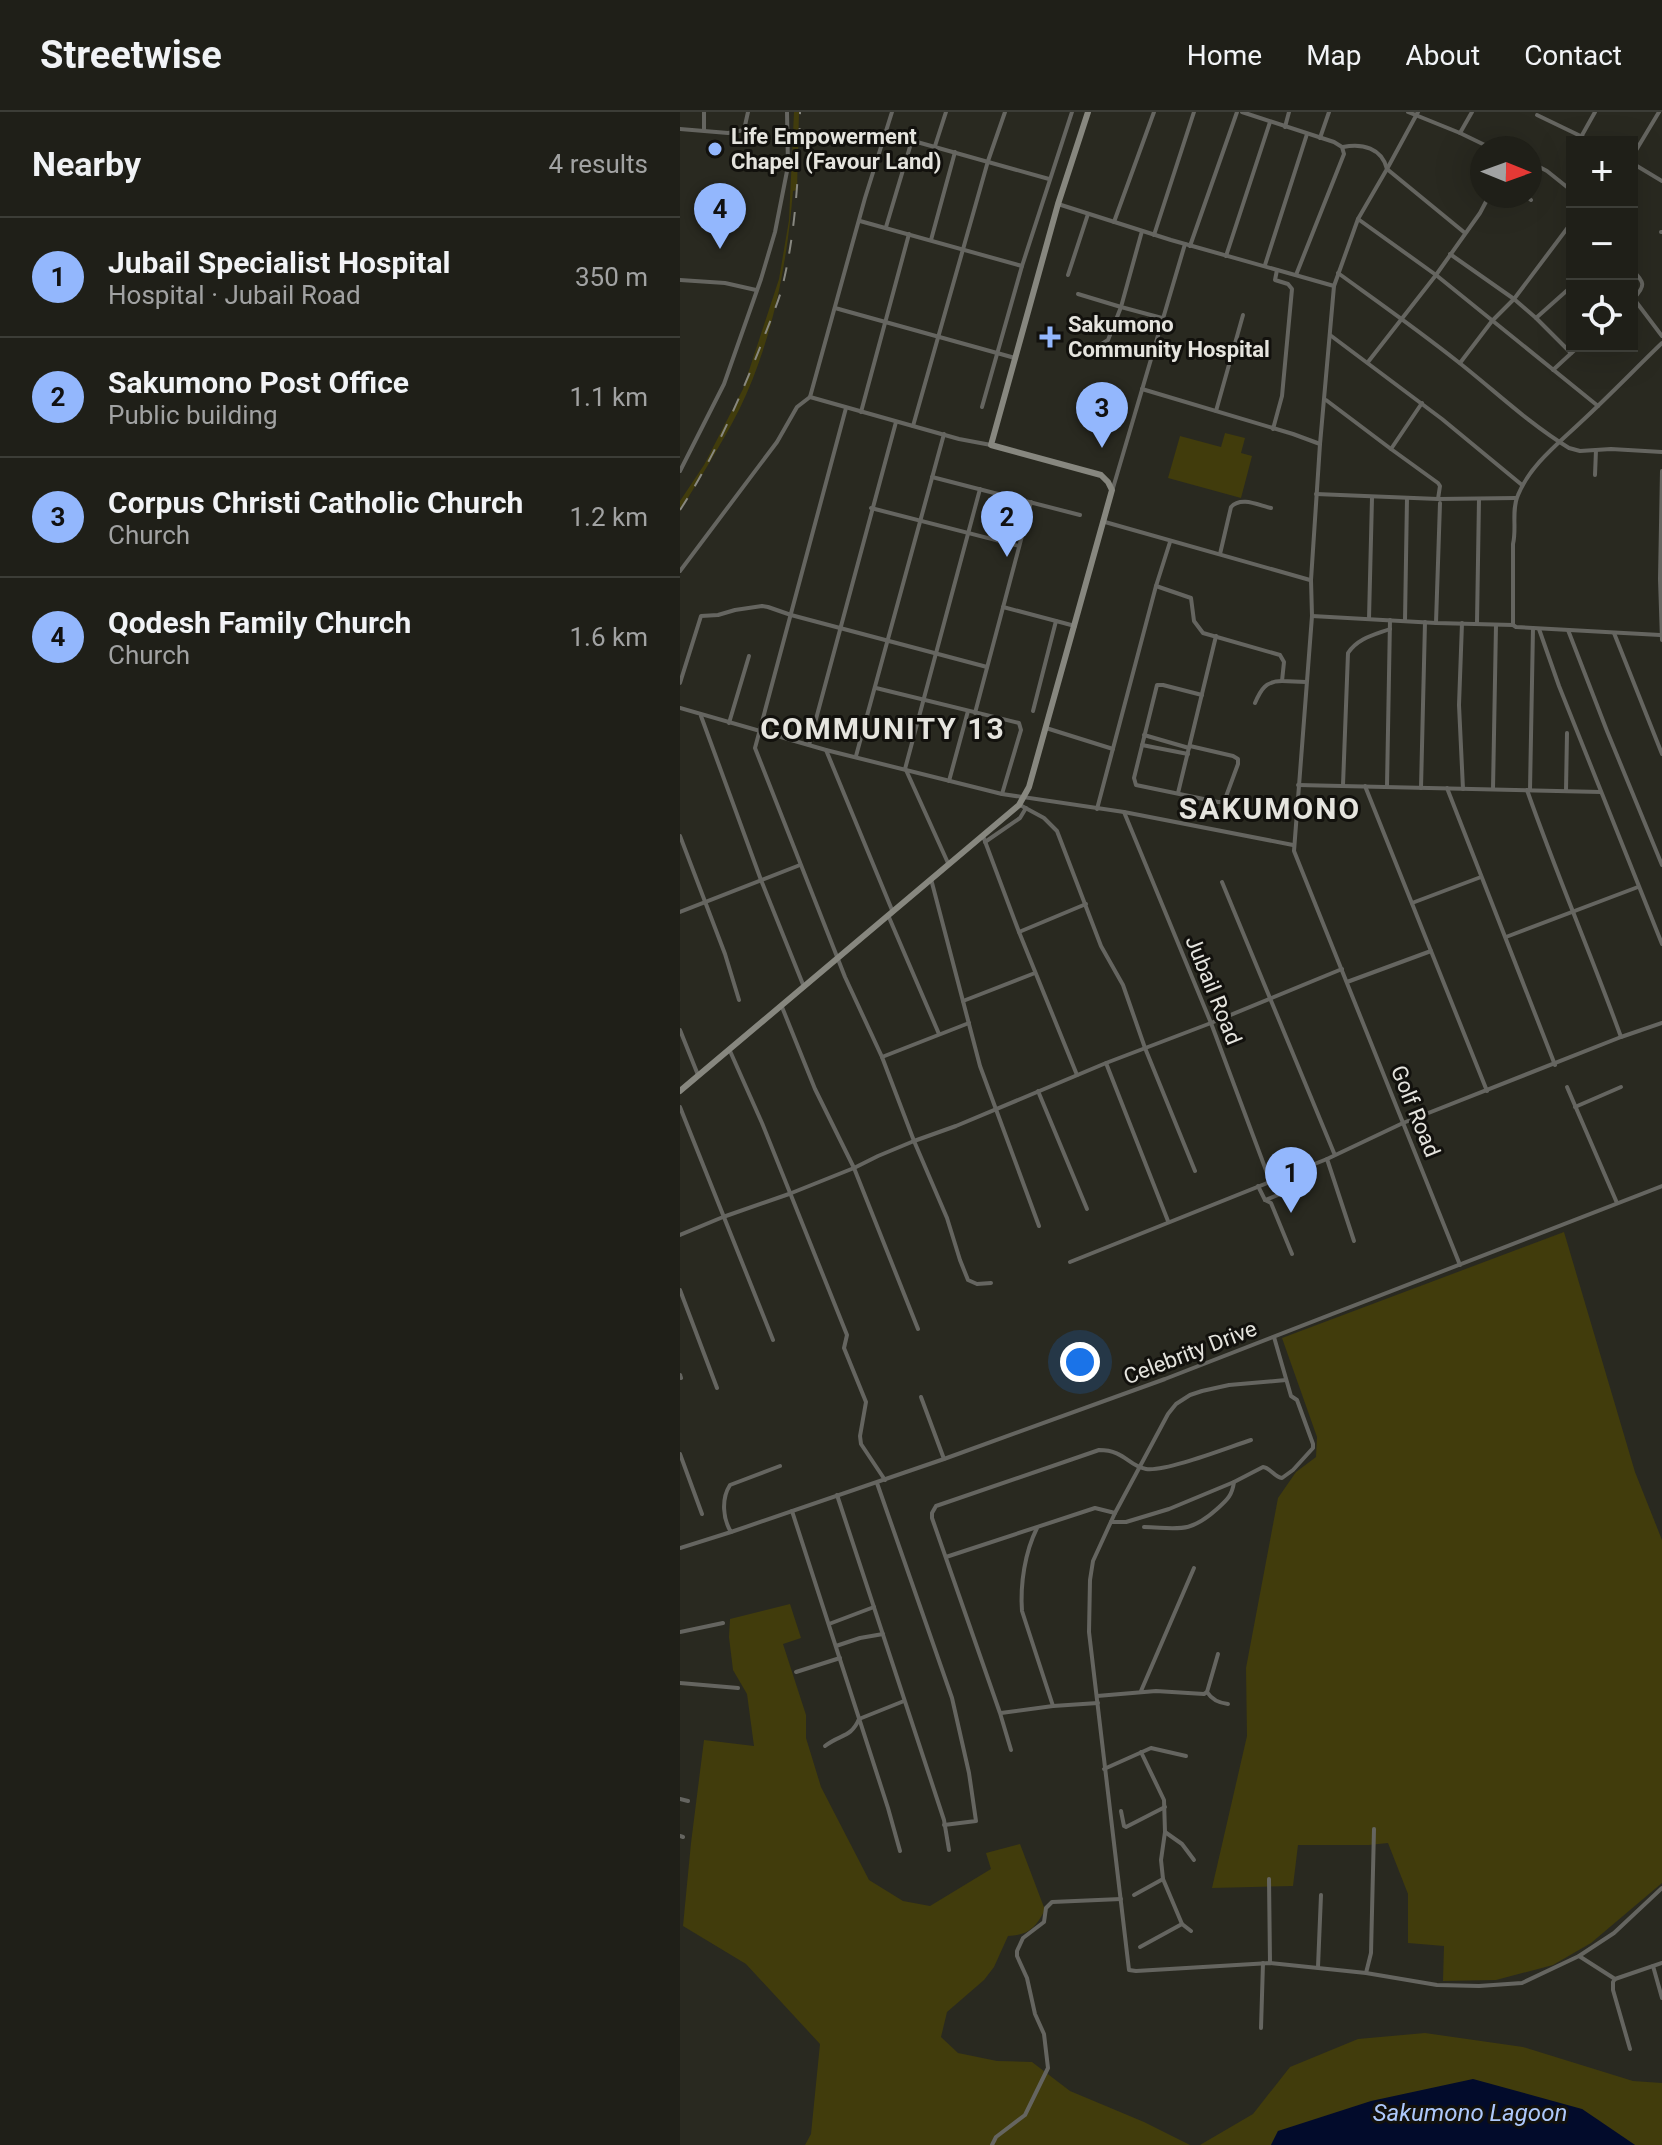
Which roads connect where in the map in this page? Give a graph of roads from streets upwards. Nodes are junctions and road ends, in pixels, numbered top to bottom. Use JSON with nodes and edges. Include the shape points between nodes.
{"nodes":[{"id":1,"x":704,"y":112,"type":"edge"},
{"id":2,"x":748,"y":112,"type":"edge"},
{"id":3,"x":787,"y":112,"type":"edge"},
{"id":4,"x":892,"y":112,"type":"edge"},
{"id":5,"x":946,"y":112,"type":"edge"},
{"id":6,"x":1005,"y":112,"type":"edge"},
{"id":7,"x":1072,"y":112,"type":"edge"},
{"id":8,"x":1088,"y":112,"type":"edge"},
{"id":9,"x":1154,"y":112,"type":"edge"},
{"id":10,"x":1194,"y":112,"type":"edge"},
{"id":11,"x":1239,"y":112,"type":"edge"},
{"id":12,"x":1289,"y":112,"type":"edge"},
{"id":13,"x":1329,"y":112,"type":"edge"},
{"id":14,"x":1408,"y":112,"type":"edge"},
{"id":15,"x":1472,"y":112,"type":"edge"},
{"id":16,"x":1595,"y":112,"type":"edge"},
{"id":17,"x":1659,"y":112,"type":"edge"},
{"id":18,"x":1417,"y":114,"type":"edge"},
{"id":19,"x":1537,"y":115,"type":"dead end"},
{"id":20,"x":1270,"y":122,"type":"junction"},
{"id":21,"x":1285,"y":127,"type":"junction"},
{"id":22,"x":680,"y":129,"type":"edge"},
{"id":23,"x":704,"y":130,"type":"junction"},
{"id":24,"x":885,"y":133,"type":"junction"},
{"id":25,"x":1460,"y":133,"type":"junction"},
{"id":26,"x":1307,"y":134,"type":"junction"},
{"id":27,"x":1579,"y":136,"type":"edge"},
{"id":28,"x":1582,"y":136,"type":"edge"},
{"id":29,"x":1320,"y":138,"type":"junction"},
{"id":30,"x":1470,"y":138,"type":"edge"},
{"id":31,"x":912,"y":140,"type":"junction"},
{"id":32,"x":935,"y":146,"type":"junction"},
{"id":33,"x":1342,"y":147,"type":"junction"},
{"id":34,"x":1638,"y":149,"type":"edge"},
{"id":35,"x":955,"y":152,"type":"junction"},
{"id":36,"x":988,"y":161,"type":"junction"},
{"id":37,"x":1638,"y":164,"type":"edge"},
{"id":38,"x":1542,"y":168,"type":"edge"},
{"id":39,"x":1387,"y":169,"type":"junction"},
{"id":40,"x":1049,"y":179,"type":"junction"},
{"id":41,"x":1662,"y":181,"type":"edge"},
{"id":42,"x":1566,"y":186,"type":"edge"},
{"id":43,"x":1058,"y":204,"type":"junction"},
{"id":44,"x":1481,"y":208,"type":"edge"},
{"id":45,"x":1088,"y":214,"type":"junction"},
{"id":46,"x":1358,"y":219,"type":"junction"},
{"id":47,"x":860,"y":221,"type":"junction"},
{"id":48,"x":1114,"y":222,"type":"junction"},
{"id":49,"x":886,"y":227,"type":"junction"},
{"id":50,"x":1566,"y":230,"type":"edge"},
{"id":51,"x":1142,"y":231,"type":"junction"},
{"id":52,"x":1465,"y":233,"type":"junction"},
{"id":53,"x":909,"y":234,"type":"junction"},
{"id":54,"x":1154,"y":235,"type":"junction"},
{"id":55,"x":931,"y":240,"type":"junction"},
{"id":56,"x":1187,"y":245,"type":"junction"},
{"id":57,"x":964,"y":250,"type":"junction"},
{"id":58,"x":1450,"y":254,"type":"junction"},
{"id":59,"x":1226,"y":256,"type":"junction"},
{"id":60,"x":1022,"y":266,"type":"junction"},
{"id":61,"x":1264,"y":266,"type":"junction"},
{"id":62,"x":1277,"y":270,"type":"junction"},
{"id":63,"x":1338,"y":273,"type":"junction"},
{"id":64,"x":1068,"y":275,"type":"dead end"},
{"id":65,"x":1296,"y":275,"type":"junction"},
{"id":66,"x":1436,"y":275,"type":"junction"},
{"id":67,"x":1638,"y":276,"type":"edge"},
{"id":68,"x":680,"y":280,"type":"edge"},
{"id":69,"x":1334,"y":286,"type":"junction"},
{"id":70,"x":756,"y":290,"type":"junction"},
{"id":71,"x":1566,"y":291,"type":"edge"},
{"id":72,"x":1078,"y":294,"type":"dead end"},
{"id":73,"x":1638,"y":295,"type":"edge"},
{"id":74,"x":1514,"y":299,"type":"junction"},
{"id":75,"x":1638,"y":306,"type":"edge"},
{"id":76,"x":1121,"y":307,"type":"junction"},
{"id":77,"x":835,"y":308,"type":"junction"},
{"id":78,"x":1243,"y":315,"type":"dead end"},
{"id":79,"x":1162,"y":318,"type":"junction"},
{"id":80,"x":1536,"y":318,"type":"junction"},
{"id":81,"x":1403,"y":319,"type":"junction"},
{"id":82,"x":886,"y":321,"type":"junction"},
{"id":83,"x":1492,"y":321,"type":"junction"},
{"id":84,"x":1330,"y":335,"type":"junction"},
{"id":85,"x":939,"y":336,"type":"junction"},
{"id":86,"x":1662,"y":336,"type":"edge"},
{"id":87,"x":1662,"y":343,"type":"edge"},
{"id":88,"x":1092,"y":350,"type":"dead end"},
{"id":89,"x":997,"y":353,"type":"junction"},
{"id":90,"x":1571,"y":353,"type":"joint"},
{"id":91,"x":1015,"y":358,"type":"junction"},
{"id":92,"x":1368,"y":362,"type":"junction"},
{"id":93,"x":1460,"y":363,"type":"junction"},
{"id":94,"x":1553,"y":370,"type":"junction"},
{"id":95,"x":1142,"y":389,"type":"junction"},
{"id":96,"x":810,"y":397,"type":"junction"},
{"id":97,"x":1324,"y":399,"type":"junction"},
{"id":98,"x":1422,"y":403,"type":"junction"},
{"id":99,"x":1598,"y":406,"type":"junction"},
{"id":100,"x":982,"y":407,"type":"dead end"},
{"id":101,"x":846,"y":408,"type":"junction"},
{"id":102,"x":1216,"y":411,"type":"junction"},
{"id":103,"x":861,"y":412,"type":"junction"},
{"id":104,"x":896,"y":422,"type":"junction"},
{"id":105,"x":913,"y":426,"type":"junction"},
{"id":106,"x":1273,"y":429,"type":"junction"},
{"id":107,"x":944,"y":434,"type":"junction"},
{"id":108,"x":1558,"y":441,"type":"junction"},
{"id":109,"x":1320,"y":444,"type":"junction"},
{"id":110,"x":991,"y":445,"type":"junction"},
{"id":111,"x":1391,"y":449,"type":"junction"},
{"id":112,"x":1596,"y":450,"type":"junction"},
{"id":113,"x":1662,"y":452,"type":"edge"},
{"id":114,"x":680,"y":471,"type":"edge"},
{"id":115,"x":1662,"y":471,"type":"edge"},
{"id":116,"x":1595,"y":475,"type":"dead end"},
{"id":117,"x":932,"y":477,"type":"junction"},
{"id":118,"x":1522,"y":485,"type":"junction"},
{"id":119,"x":980,"y":489,"type":"junction"},
{"id":120,"x":1112,"y":490,"type":"junction"},
{"id":121,"x":1316,"y":494,"type":"junction"},
{"id":122,"x":1372,"y":496,"type":"junction"},
{"id":123,"x":1407,"y":498,"type":"junction"},
{"id":124,"x":1516,"y":498,"type":"junction"},
{"id":125,"x":1479,"y":499,"type":"junction"},
{"id":126,"x":1439,"y":501,"type":"junction"},
{"id":127,"x":1031,"y":502,"type":"junction"},
{"id":128,"x":871,"y":508,"type":"junction"},
{"id":129,"x":1271,"y":508,"type":"dead end"},
{"id":130,"x":1080,"y":515,"type":"dead end"},
{"id":131,"x":1662,"y":518,"type":"edge"},
{"id":132,"x":920,"y":520,"type":"junction"},
{"id":133,"x":1105,"y":522,"type":"junction"},
{"id":134,"x":968,"y":533,"type":"junction"},
{"id":135,"x":1170,"y":542,"type":"junction"},
{"id":136,"x":1019,"y":546,"type":"junction"},
{"id":137,"x":1220,"y":554,"type":"junction"},
{"id":138,"x":680,"y":571,"type":"edge"},
{"id":139,"x":1311,"y":580,"type":"junction"},
{"id":140,"x":1156,"y":586,"type":"junction"},
{"id":141,"x":1003,"y":607,"type":"junction"},
{"id":142,"x":791,"y":615,"type":"junction"},
{"id":143,"x":1312,"y":616,"type":"junction"},
{"id":144,"x":1369,"y":619,"type":"junction"},
{"id":145,"x":1390,"y":620,"type":"junction"},
{"id":146,"x":1056,"y":621,"type":"junction"},
{"id":147,"x":1405,"y":621,"type":"junction"},
{"id":148,"x":1425,"y":622,"type":"junction"},
{"id":149,"x":1436,"y":623,"type":"junction"},
{"id":150,"x":1462,"y":623,"type":"junction"},
{"id":151,"x":1477,"y":623,"type":"junction"},
{"id":152,"x":1496,"y":625,"type":"junction"},
{"id":153,"x":1513,"y":625,"type":"junction"},
{"id":154,"x":1075,"y":626,"type":"junction"},
{"id":155,"x":839,"y":627,"type":"junction"},
{"id":156,"x":1390,"y":629,"type":"junction"},
{"id":157,"x":1536,"y":629,"type":"junction"},
{"id":158,"x":1568,"y":630,"type":"junction"},
{"id":159,"x":1614,"y":633,"type":"junction"},
{"id":160,"x":1216,"y":636,"type":"junction"},
{"id":161,"x":1661,"y":638,"type":"edge"},
{"id":162,"x":887,"y":640,"type":"junction"},
{"id":163,"x":936,"y":654,"type":"junction"},
{"id":164,"x":749,"y":656,"type":"dead end"},
{"id":165,"x":987,"y":667,"type":"junction"},
{"id":166,"x":1282,"y":681,"type":"junction"},
{"id":167,"x":1306,"y":682,"type":"junction"},
{"id":168,"x":680,"y":683,"type":"edge"},
{"id":169,"x":876,"y":688,"type":"junction"},
{"id":170,"x":1202,"y":695,"type":"junction"},
{"id":171,"x":924,"y":699,"type":"junction"},
{"id":172,"x":1255,"y":703,"type":"dead end"},
{"id":173,"x":680,"y":708,"type":"edge"},
{"id":174,"x":968,"y":711,"type":"junction"},
{"id":175,"x":1033,"y":711,"type":"dead end"},
{"id":176,"x":975,"y":713,"type":"junction"},
{"id":177,"x":701,"y":715,"type":"junction"},
{"id":178,"x":729,"y":723,"type":"junction"},
{"id":179,"x":1046,"y":728,"type":"junction"},
{"id":180,"x":760,"y":732,"type":"junction"},
{"id":181,"x":1567,"y":733,"type":"dead end"},
{"id":182,"x":1144,"y":735,"type":"junction"},
{"id":183,"x":809,"y":745,"type":"junction"},
{"id":184,"x":1142,"y":745,"type":"junction"},
{"id":185,"x":1113,"y":749,"type":"junction"},
{"id":186,"x":1189,"y":749,"type":"junction"},
{"id":187,"x":826,"y":750,"type":"junction"},
{"id":188,"x":1662,"y":754,"type":"edge"},
{"id":189,"x":856,"y":756,"type":"junction"},
{"id":190,"x":906,"y":769,"type":"junction"},
{"id":191,"x":949,"y":781,"type":"junction"},
{"id":192,"x":1298,"y":785,"type":"junction"},
{"id":193,"x":1343,"y":786,"type":"junction"},
{"id":194,"x":1365,"y":786,"type":"junction"},
{"id":195,"x":1387,"y":787,"type":"junction"},
{"id":196,"x":1421,"y":788,"type":"junction"},
{"id":197,"x":1447,"y":788,"type":"junction"},
{"id":198,"x":1463,"y":789,"type":"junction"},
{"id":199,"x":1493,"y":789,"type":"junction"},
{"id":200,"x":1528,"y":790,"type":"junction"},
{"id":201,"x":1566,"y":791,"type":"junction"},
{"id":202,"x":1601,"y":792,"type":"junction"},
{"id":203,"x":1177,"y":793,"type":"junction"},
{"id":204,"x":1002,"y":794,"type":"junction"},
{"id":205,"x":1024,"y":797,"type":"junction"},
{"id":206,"x":1022,"y":806,"type":"junction"},
{"id":207,"x":1097,"y":809,"type":"junction"},
{"id":208,"x":1124,"y":812,"type":"junction"},
{"id":209,"x":680,"y":836,"type":"edge"},
{"id":210,"x":984,"y":839,"type":"junction"},
{"id":211,"x":1293,"y":845,"type":"junction"},
{"id":212,"x":1659,"y":850,"type":"edge"},
{"id":213,"x":948,"y":863,"type":"junction"},
{"id":214,"x":800,"y":865,"type":"junction"},
{"id":215,"x":1662,"y":865,"type":"edge"},
{"id":216,"x":1481,"y":877,"type":"junction"},
{"id":217,"x":931,"y":879,"type":"junction"},
{"id":218,"x":761,"y":880,"type":"junction"},
{"id":219,"x":1222,"y":882,"type":"dead end"},
{"id":220,"x":1638,"y":887,"type":"junction"},
{"id":221,"x":705,"y":901,"type":"junction"},
{"id":222,"x":1412,"y":903,"type":"junction"},
{"id":223,"x":1086,"y":904,"type":"junction"},
{"id":224,"x":680,"y":912,"type":"edge"},
{"id":225,"x":1573,"y":912,"type":"junction"},
{"id":226,"x":890,"y":913,"type":"junction"},
{"id":227,"x":1019,"y":932,"type":"junction"},
{"id":228,"x":1506,"y":937,"type":"junction"},
{"id":229,"x":1662,"y":944,"type":"edge"},
{"id":230,"x":1431,"y":951,"type":"junction"},
{"id":231,"x":837,"y":958,"type":"junction"},
{"id":232,"x":1342,"y":969,"type":"junction"},
{"id":233,"x":1035,"y":973,"type":"junction"},
{"id":234,"x":1347,"y":982,"type":"junction"},
{"id":235,"x":804,"y":987,"type":"junction"},
{"id":236,"x":739,"y":1000,"type":"dead end"},
{"id":237,"x":1269,"y":1000,"type":"junction"},
{"id":238,"x":963,"y":1001,"type":"junction"},
{"id":239,"x":782,"y":1007,"type":"junction"},
{"id":240,"x":969,"y":1023,"type":"junction"},
{"id":241,"x":1211,"y":1023,"type":"junction"},
{"id":242,"x":1662,"y":1023,"type":"edge"},
{"id":243,"x":680,"y":1030,"type":"edge"},
{"id":244,"x":939,"y":1034,"type":"junction"},
{"id":245,"x":1621,"y":1037,"type":"junction"},
{"id":246,"x":729,"y":1048,"type":"junction"},
{"id":247,"x":1145,"y":1048,"type":"junction"},
{"id":248,"x":882,"y":1057,"type":"junction"},
{"id":249,"x":1106,"y":1063,"type":"junction"},
{"id":250,"x":1555,"y":1065,"type":"junction"},
{"id":251,"x":698,"y":1075,"type":"junction"},
{"id":252,"x":1077,"y":1075,"type":"junction"},
{"id":253,"x":1567,"y":1087,"type":"dead end"},
{"id":254,"x":1621,"y":1087,"type":"dead end"},
{"id":255,"x":680,"y":1091,"type":"edge"},
{"id":256,"x":1038,"y":1091,"type":"junction"},
{"id":257,"x":1487,"y":1091,"type":"junction"},
{"id":258,"x":680,"y":1107,"type":"edge"},
{"id":259,"x":1575,"y":1107,"type":"junction"},
{"id":260,"x":995,"y":1110,"type":"junction"},
{"id":261,"x":1403,"y":1123,"type":"junction"},
{"id":262,"x":914,"y":1141,"type":"junction"},
{"id":263,"x":1334,"y":1154,"type":"junction"},
{"id":264,"x":1327,"y":1159,"type":"junction"},
{"id":265,"x":854,"y":1168,"type":"junction"},
{"id":266,"x":1195,"y":1171,"type":"dead end"},
{"id":267,"x":1270,"y":1181,"type":"junction"},
{"id":268,"x":1258,"y":1186,"type":"junction"},
{"id":269,"x":1301,"y":1186,"type":"dead end"},
{"id":270,"x":1662,"y":1186,"type":"edge"},
{"id":271,"x":789,"y":1194,"type":"junction"},
{"id":272,"x":1265,"y":1200,"type":"junction"},
{"id":273,"x":1617,"y":1203,"type":"junction"},
{"id":274,"x":1087,"y":1209,"type":"dead end"},
{"id":275,"x":723,"y":1217,"type":"junction"},
{"id":276,"x":1168,"y":1222,"type":"junction"},
{"id":277,"x":1039,"y":1226,"type":"dead end"},
{"id":278,"x":680,"y":1235,"type":"edge"},
{"id":279,"x":1354,"y":1241,"type":"dead end"},
{"id":280,"x":1292,"y":1254,"type":"dead end"},
{"id":281,"x":1070,"y":1262,"type":"dead end"},
{"id":282,"x":1460,"y":1265,"type":"junction"},
{"id":283,"x":991,"y":1283,"type":"dead end"},
{"id":284,"x":680,"y":1290,"type":"edge"},
{"id":285,"x":918,"y":1329,"type":"dead end"},
{"id":286,"x":1274,"y":1337,"type":"junction"},
{"id":287,"x":773,"y":1340,"type":"dead end"},
{"id":288,"x":1286,"y":1380,"type":"junction"},
{"id":289,"x":717,"y":1388,"type":"dead end"},
{"id":290,"x":921,"y":1397,"type":"dead end"},
{"id":291,"x":1251,"y":1440,"type":"dead end"},
{"id":292,"x":680,"y":1454,"type":"edge"},
{"id":293,"x":944,"y":1459,"type":"junction"},
{"id":294,"x":780,"y":1466,"type":"dead end"},
{"id":295,"x":1139,"y":1467,"type":"junction"},
{"id":296,"x":885,"y":1480,"type":"junction"},
{"id":297,"x":1234,"y":1482,"type":"junction"},
{"id":298,"x":877,"y":1483,"type":"junction"},
{"id":299,"x":837,"y":1495,"type":"junction"},
{"id":300,"x":792,"y":1511,"type":"junction"},
{"id":301,"x":1115,"y":1513,"type":"junction"},
{"id":302,"x":702,"y":1514,"type":"dead end"},
{"id":303,"x":1110,"y":1522,"type":"junction"},
{"id":304,"x":1144,"y":1527,"type":"dead end"},
{"id":305,"x":1037,"y":1528,"type":"junction"},
{"id":306,"x":731,"y":1532,"type":"junction"},
{"id":307,"x":680,"y":1548,"type":"edge"},
{"id":308,"x":946,"y":1557,"type":"junction"},
{"id":309,"x":1194,"y":1568,"type":"dead end"},
{"id":310,"x":874,"y":1607,"type":"junction"},
{"id":311,"x":723,"y":1623,"type":"dead end"},
{"id":312,"x":829,"y":1624,"type":"junction"},
{"id":313,"x":680,"y":1632,"type":"edge"},
{"id":314,"x":883,"y":1634,"type":"junction"},
{"id":315,"x":836,"y":1646,"type":"junction"},
{"id":316,"x":1218,"y":1654,"type":"dead end"},
{"id":317,"x":840,"y":1658,"type":"junction"},
{"id":318,"x":796,"y":1672,"type":"dead end"},
{"id":319,"x":680,"y":1683,"type":"edge"},
{"id":320,"x":738,"y":1688,"type":"dead end"},
{"id":321,"x":1141,"y":1691,"type":"junction"},
{"id":322,"x":1207,"y":1692,"type":"junction"},
{"id":323,"x":1097,"y":1696,"type":"junction"},
{"id":324,"x":905,"y":1701,"type":"junction"},
{"id":325,"x":1098,"y":1703,"type":"junction"},
{"id":326,"x":1228,"y":1704,"type":"dead end"},
{"id":327,"x":1053,"y":1706,"type":"junction"},
{"id":328,"x":1000,"y":1713,"type":"junction"},
{"id":329,"x":859,"y":1719,"type":"junction"},
{"id":330,"x":825,"y":1746,"type":"dead end"},
{"id":331,"x":1011,"y":1750,"type":"dead end"},
{"id":332,"x":1141,"y":1752,"type":"junction"},
{"id":333,"x":1186,"y":1756,"type":"dead end"},
{"id":334,"x":1104,"y":1769,"type":"junction"},
{"id":335,"x":680,"y":1799,"type":"edge"},
{"id":336,"x":688,"y":1801,"type":"dead end"},
{"id":337,"x":1165,"y":1807,"type":"junction"},
{"id":338,"x":1121,"y":1811,"type":"dead end"},
{"id":339,"x":944,"y":1825,"type":"junction"},
{"id":340,"x":1374,"y":1829,"type":"dead end"},
{"id":341,"x":1165,"y":1832,"type":"junction"},
{"id":342,"x":949,"y":1850,"type":"dead end"},
{"id":343,"x":900,"y":1851,"type":"dead end"},
{"id":344,"x":1194,"y":1860,"type":"dead end"},
{"id":345,"x":1163,"y":1879,"type":"junction"},
{"id":346,"x":1269,"y":1879,"type":"dead end"},
{"id":347,"x":1662,"y":1888,"type":"edge"},
{"id":348,"x":1134,"y":1895,"type":"dead end"},
{"id":349,"x":1321,"y":1895,"type":"dead end"},
{"id":350,"x":1121,"y":1899,"type":"junction"},
{"id":351,"x":1182,"y":1924,"type":"junction"},
{"id":352,"x":1191,"y":1931,"type":"dead end"},
{"id":353,"x":1140,"y":1947,"type":"dead end"},
{"id":354,"x":1579,"y":1956,"type":"junction"},
{"id":355,"x":1263,"y":1963,"type":"junction"},
{"id":356,"x":1270,"y":1963,"type":"junction"},
{"id":357,"x":1662,"y":1963,"type":"edge"},
{"id":358,"x":1653,"y":1966,"type":"junction"},
{"id":359,"x":1318,"y":1967,"type":"junction"},
{"id":360,"x":1366,"y":1973,"type":"junction"},
{"id":361,"x":1615,"y":1979,"type":"junction"},
{"id":362,"x":1662,"y":1998,"type":"edge"},
{"id":363,"x":1261,"y":2028,"type":"dead end"},
{"id":364,"x":1630,"y":2049,"type":"dead end"},
{"id":365,"x":992,"y":2145,"type":"edge"}],
"edges":[{"from":1,"to":23,"type":"street"},
{"from":2,"to":23,"type":"street","via":[[744,130]]},
{"from":3,"to":70,"type":"street","via":[[786,177]]},
{"from":4,"to":24,"type":"street"},
{"from":5,"to":32,"type":"street"},
{"from":6,"to":36,"type":"street"},
{"from":7,"to":40,"type":"street"},
{"from":8,"to":43,"type":"street"},
{"from":9,"to":48,"type":"street"},
{"from":10,"to":54,"type":"street"},
{"from":11,"to":20,"type":"street"},
{"from":11,"to":56,"type":"street"},
{"from":12,"to":21,"type":"street"},
{"from":13,"to":29,"type":"street"},
{"from":14,"to":18,"type":"street"},
{"from":15,"to":25,"type":"street"},
{"from":16,"to":28,"type":"street"},
{"from":17,"to":34,"type":"street"},
{"from":18,"to":25,"type":"street"},
{"from":18,"to":39,"type":"street"},
{"from":19,"to":27,"type":"street"},
{"from":20,"to":21,"type":"street"},
{"from":20,"to":59,"type":"street"},
{"from":21,"to":26,"type":"street"},
{"from":22,"to":23,"type":"street"},
{"from":24,"to":31,"type":"street"},
{"from":24,"to":47,"type":"street"},
{"from":25,"to":30,"type":"street"},
{"from":26,"to":29,"type":"street"},
{"from":26,"to":61,"type":"street"},
{"from":29,"to":33,"type":"street"},
{"from":31,"to":32,"type":"street"},
{"from":31,"to":49,"type":"street"},
{"from":32,"to":35,"type":"street"},
{"from":33,"to":39,"type":"street","via":[[1366,147],[1385,160]]},
{"from":33,"to":65,"type":"street","via":[[1344,154]]},
{"from":35,"to":36,"type":"street"},
{"from":35,"to":55,"type":"street"},
{"from":36,"to":40,"type":"street"},
{"from":36,"to":57,"type":"street"},
{"from":37,"to":41,"type":"street"},
{"from":38,"to":42,"type":"street"},
{"from":39,"to":46,"type":"street"},
{"from":39,"to":52,"type":"street"},
{"from":40,"to":60,"type":"street"},
{"from":43,"to":45,"type":"street"},
{"from":43,"to":91,"type":"street"},
{"from":44,"to":52,"type":"street"},
{"from":45,"to":48,"type":"street"},
{"from":45,"to":64,"type":"street"},
{"from":46,"to":63,"type":"street"},
{"from":46,"to":66,"type":"street"},
{"from":47,"to":49,"type":"street"},
{"from":47,"to":77,"type":"street"},
{"from":48,"to":51,"type":"street"},
{"from":49,"to":53,"type":"street"},
{"from":50,"to":74,"type":"street"},
{"from":51,"to":54,"type":"street"},
{"from":51,"to":76,"type":"street"},
{"from":52,"to":58,"type":"street"},
{"from":53,"to":55,"type":"street"},
{"from":53,"to":82,"type":"street"},
{"from":54,"to":56,"type":"street"},
{"from":55,"to":57,"type":"street"},
{"from":56,"to":59,"type":"street"},
{"from":56,"to":79,"type":"street"},
{"from":57,"to":60,"type":"street"},
{"from":57,"to":85,"type":"street"},
{"from":58,"to":66,"type":"street"},
{"from":58,"to":74,"type":"street"},
{"from":59,"to":61,"type":"street"},
{"from":60,"to":89,"type":"street"},
{"from":61,"to":62,"type":"street"},
{"from":62,"to":65,"type":"street"},
{"from":62,"to":106,"type":"street","via":[[1275,280],[1292,289],[1282,396]]},
{"from":63,"to":69,"type":"street"},
{"from":63,"to":81,"type":"street"},
{"from":65,"to":69,"type":"street"},
{"from":66,"to":81,"type":"street"},
{"from":66,"to":83,"type":"street"},
{"from":67,"to":73,"type":"street","via":[[1643,284]]},
{"from":68,"to":70,"type":"street"},
{"from":69,"to":84,"type":"street"},
{"from":70,"to":114,"type":"street","via":[[724,384]]},
{"from":71,"to":80,"type":"street"},
{"from":72,"to":76,"type":"street"},
{"from":74,"to":80,"type":"street"},
{"from":74,"to":83,"type":"street"},
{"from":75,"to":86,"type":"street"},
{"from":76,"to":79,"type":"street"},
{"from":76,"to":88,"type":"street","via":[[1108,340]]},
{"from":77,"to":82,"type":"street"},
{"from":77,"to":96,"type":"street"},
{"from":78,"to":102,"type":"street"},
{"from":79,"to":95,"type":"street"},
{"from":80,"to":90,"type":"street"},
{"from":81,"to":92,"type":"street"},
{"from":81,"to":93,"type":"street"},
{"from":82,"to":85,"type":"street"},
{"from":82,"to":103,"type":"street"},
{"from":83,"to":93,"type":"street"},
{"from":83,"to":94,"type":"street"},
{"from":84,"to":92,"type":"street"},
{"from":84,"to":97,"type":"street"},
{"from":85,"to":89,"type":"street"},
{"from":85,"to":105,"type":"street"},
{"from":87,"to":99,"type":"street"},
{"from":89,"to":91,"type":"street"},
{"from":89,"to":100,"type":"street"},
{"from":90,"to":94,"type":"street"},
{"from":91,"to":110,"type":"street"},
{"from":92,"to":98,"type":"street"},
{"from":93,"to":108,"type":"street"},
{"from":94,"to":99,"type":"street"},
{"from":95,"to":102,"type":"street"},
{"from":95,"to":120,"type":"street"},
{"from":96,"to":101,"type":"street"},
{"from":96,"to":138,"type":"street","via":[[797,407],[777,442]]},
{"from":97,"to":109,"type":"street"},
{"from":97,"to":111,"type":"street"},
{"from":98,"to":111,"type":"street"},
{"from":98,"to":118,"type":"street"},
{"from":99,"to":108,"type":"street"},
{"from":101,"to":103,"type":"street"},
{"from":101,"to":142,"type":"street"},
{"from":102,"to":106,"type":"street"},
{"from":103,"to":104,"type":"street"},
{"from":104,"to":105,"type":"street"},
{"from":104,"to":128,"type":"street"},
{"from":105,"to":107,"type":"street"},
{"from":106,"to":109,"type":"street"},
{"from":107,"to":110,"type":"street"},
{"from":107,"to":117,"type":"street"},
{"from":108,"to":112,"type":"street","via":[[1580,451]]},
{"from":108,"to":118,"type":"street"},
{"from":109,"to":121,"type":"street"},
{"from":110,"to":120,"type":"street","via":[[1101,475]]},
{"from":111,"to":126,"type":"street","via":[[1438,483]]},
{"from":112,"to":113,"type":"street"},
{"from":112,"to":116,"type":"street"},
{"from":115,"to":131,"type":"street"},
{"from":117,"to":119,"type":"street"},
{"from":117,"to":132,"type":"street"},
{"from":118,"to":124,"type":"street"},
{"from":119,"to":127,"type":"street"},
{"from":119,"to":134,"type":"street"},
{"from":120,"to":133,"type":"street"},
{"from":121,"to":122,"type":"street"},
{"from":121,"to":139,"type":"street"},
{"from":122,"to":123,"type":"street"},
{"from":122,"to":144,"type":"street"},
{"from":123,"to":126,"type":"street"},
{"from":123,"to":147,"type":"street"},
{"from":124,"to":125,"type":"street"},
{"from":124,"to":153,"type":"street"},
{"from":125,"to":126,"type":"street"},
{"from":125,"to":151,"type":"street"},
{"from":126,"to":149,"type":"street"},
{"from":127,"to":130,"type":"street"},
{"from":127,"to":136,"type":"street"},
{"from":128,"to":132,"type":"street"},
{"from":128,"to":155,"type":"street"},
{"from":129,"to":137,"type":"street","via":[[1234,503]]},
{"from":131,"to":161,"type":"street"},
{"from":132,"to":134,"type":"street"},
{"from":132,"to":162,"type":"street"},
{"from":133,"to":135,"type":"street"},
{"from":133,"to":154,"type":"street"},
{"from":134,"to":136,"type":"street"},
{"from":134,"to":163,"type":"street"},
{"from":135,"to":137,"type":"street"},
{"from":135,"to":140,"type":"street"},
{"from":136,"to":141,"type":"street"},
{"from":137,"to":139,"type":"street"},
{"from":139,"to":143,"type":"street"},
{"from":140,"to":160,"type":"street","via":[[1189,596],[1194,621],[1203,633]]},
{"from":140,"to":185,"type":"street"},
{"from":141,"to":146,"type":"street"},
{"from":141,"to":165,"type":"street"},
{"from":142,"to":155,"type":"street"},
{"from":142,"to":168,"type":"street","via":[[762,606],[701,616]]},
{"from":142,"to":180,"type":"street"},
{"from":143,"to":144,"type":"street"},
{"from":143,"to":167,"type":"street"},
{"from":144,"to":145,"type":"street"},
{"from":145,"to":147,"type":"street"},
{"from":145,"to":156,"type":"street"},
{"from":146,"to":154,"type":"street"},
{"from":146,"to":175,"type":"street"},
{"from":147,"to":148,"type":"street"},
{"from":148,"to":149,"type":"street"},
{"from":148,"to":196,"type":"street"},
{"from":149,"to":150,"type":"street"},
{"from":150,"to":151,"type":"street"},
{"from":150,"to":198,"type":"street"},
{"from":151,"to":152,"type":"street"},
{"from":152,"to":153,"type":"street"},
{"from":152,"to":199,"type":"street"},
{"from":153,"to":157,"type":"street"},
{"from":154,"to":179,"type":"street"},
{"from":155,"to":162,"type":"street"},
{"from":155,"to":183,"type":"street"},
{"from":156,"to":193,"type":"street","via":[[1363,639],[1348,653]]},
{"from":156,"to":195,"type":"street"},
{"from":157,"to":158,"type":"street"},
{"from":157,"to":200,"type":"street"},
{"from":157,"to":202,"type":"street"},
{"from":158,"to":159,"type":"street"},
{"from":158,"to":212,"type":"street"},
{"from":159,"to":161,"type":"street"},
{"from":159,"to":188,"type":"street"},
{"from":160,"to":166,"type":"street","via":[[1280,655]]},
{"from":160,"to":170,"type":"street"},
{"from":162,"to":163,"type":"street"},
{"from":162,"to":169,"type":"street"},
{"from":163,"to":165,"type":"street"},
{"from":163,"to":171,"type":"street"},
{"from":164,"to":178,"type":"street"},
{"from":165,"to":176,"type":"street"},
{"from":166,"to":167,"type":"street"},
{"from":166,"to":172,"type":"street","via":[[1266,684]]},
{"from":167,"to":192,"type":"street"},
{"from":169,"to":171,"type":"street"},
{"from":169,"to":189,"type":"street"},
{"from":170,"to":182,"type":"street","via":[[1157,685]]},
{"from":170,"to":186,"type":"street"},
{"from":171,"to":174,"type":"street"},
{"from":171,"to":190,"type":"street"},
{"from":173,"to":177,"type":"street"},
{"from":174,"to":176,"type":"street"},
{"from":174,"to":191,"type":"street"},
{"from":176,"to":204,"type":"street","via":[[1021,726]]},
{"from":177,"to":178,"type":"street"},
{"from":177,"to":218,"type":"street"},
{"from":178,"to":180,"type":"street"},
{"from":179,"to":185,"type":"street"},
{"from":179,"to":205,"type":"street"},
{"from":180,"to":183,"type":"street"},
{"from":180,"to":214,"type":"street","via":[[756,753]]},
{"from":181,"to":201,"type":"street"},
{"from":182,"to":184,"type":"street"},
{"from":182,"to":186,"type":"street"},
{"from":183,"to":187,"type":"street"},
{"from":184,"to":186,"type":"street"},
{"from":184,"to":203,"type":"street","via":[[1136,785]]},
{"from":185,"to":207,"type":"street"},
{"from":186,"to":203,"type":"street"},
{"from":186,"to":203,"type":"street","via":[[1233,756],[1238,764],[1221,803]]},
{"from":187,"to":189,"type":"street"},
{"from":187,"to":226,"type":"street"},
{"from":189,"to":190,"type":"street"},
{"from":190,"to":191,"type":"street"},
{"from":190,"to":213,"type":"street"},
{"from":191,"to":204,"type":"street"},
{"from":192,"to":193,"type":"street"},
{"from":192,"to":211,"type":"street"},
{"from":193,"to":194,"type":"street"},
{"from":194,"to":195,"type":"street"},
{"from":194,"to":222,"type":"street"},
{"from":195,"to":196,"type":"street"},
{"from":196,"to":197,"type":"street"},
{"from":197,"to":198,"type":"street"},
{"from":197,"to":216,"type":"street"},
{"from":198,"to":199,"type":"street"},
{"from":199,"to":200,"type":"street"},
{"from":200,"to":201,"type":"street"},
{"from":200,"to":225,"type":"street"},
{"from":201,"to":202,"type":"street"},
{"from":202,"to":220,"type":"street"},
{"from":204,"to":205,"type":"street"},
{"from":205,"to":206,"type":"street"},
{"from":205,"to":207,"type":"street"},
{"from":206,"to":210,"type":"street"},
{"from":206,"to":223,"type":"street","via":[[1057,831]]},
{"from":207,"to":208,"type":"street"},
{"from":208,"to":211,"type":"street"},
{"from":208,"to":241,"type":"street","name":"Jubail Road"},
{"from":209,"to":221,"type":"street"},
{"from":210,"to":213,"type":"street"},
{"from":210,"to":227,"type":"street"},
{"from":211,"to":232,"type":"street","name":"Golf Road"},
{"from":212,"to":215,"type":"street"},
{"from":213,"to":217,"type":"street"},
{"from":214,"to":218,"type":"street"},
{"from":214,"to":231,"type":"street"},
{"from":216,"to":222,"type":"street"},
{"from":216,"to":228,"type":"street"},
{"from":217,"to":226,"type":"street"},
{"from":217,"to":238,"type":"street"},
{"from":218,"to":221,"type":"street"},
{"from":218,"to":235,"type":"street"},
{"from":219,"to":237,"type":"street"},
{"from":220,"to":225,"type":"street"},
{"from":220,"to":229,"type":"street"},
{"from":221,"to":224,"type":"street"},
{"from":221,"to":236,"type":"street"},
{"from":222,"to":230,"type":"street"},
{"from":223,"to":227,"type":"street"},
{"from":223,"to":247,"type":"street"},
{"from":225,"to":228,"type":"street"},
{"from":225,"to":245,"type":"street"},
{"from":226,"to":231,"type":"street"},
{"from":226,"to":244,"type":"street"},
{"from":227,"to":233,"type":"street"},
{"from":228,"to":250,"type":"street"},
{"from":230,"to":234,"type":"street"},
{"from":230,"to":257,"type":"street"},
{"from":231,"to":235,"type":"street"},
{"from":231,"to":248,"type":"street"},
{"from":232,"to":234,"type":"street","name":"Golf Road"},
{"from":232,"to":237,"type":"street"},
{"from":233,"to":238,"type":"street"},
{"from":233,"to":252,"type":"street"},
{"from":234,"to":261,"type":"street","name":"Golf Road"},
{"from":235,"to":239,"type":"street"},
{"from":237,"to":241,"type":"street"},
{"from":237,"to":263,"type":"street"},
{"from":238,"to":240,"type":"street"},
{"from":239,"to":246,"type":"street"},
{"from":239,"to":265,"type":"street"},
{"from":240,"to":244,"type":"street"},
{"from":240,"to":260,"type":"street"},
{"from":241,"to":247,"type":"street"},
{"from":241,"to":267,"type":"street","name":"Jubail Road"},
{"from":242,"to":245,"type":"street"},
{"from":243,"to":251,"type":"street"},
{"from":244,"to":248,"type":"street"},
{"from":245,"to":250,"type":"street"},
{"from":246,"to":251,"type":"street"},
{"from":246,"to":271,"type":"street"},
{"from":247,"to":249,"type":"street"},
{"from":247,"to":266,"type":"street"},
{"from":248,"to":262,"type":"street"},
{"from":249,"to":252,"type":"street"},
{"from":249,"to":276,"type":"street"},
{"from":250,"to":257,"type":"street"},
{"from":251,"to":255,"type":"street"},
{"from":252,"to":256,"type":"street"},
{"from":253,"to":259,"type":"street"},
{"from":254,"to":259,"type":"street"},
{"from":256,"to":260,"type":"street"},
{"from":256,"to":274,"type":"street"},
{"from":257,"to":261,"type":"street"},
{"from":258,"to":275,"type":"street"},
{"from":259,"to":273,"type":"street"},
{"from":260,"to":262,"type":"street"},
{"from":260,"to":277,"type":"street"},
{"from":261,"to":263,"type":"street"},
{"from":261,"to":282,"type":"street","name":"Golf Road"},
{"from":262,"to":265,"type":"street"},
{"from":262,"to":283,"type":"street","via":[[968,1280]]},
{"from":263,"to":264,"type":"street"},
{"from":264,"to":267,"type":"street"},
{"from":264,"to":279,"type":"street"},
{"from":265,"to":271,"type":"street"},
{"from":265,"to":285,"type":"street"},
{"from":267,"to":268,"type":"street"},
{"from":268,"to":272,"type":"street"},
{"from":268,"to":276,"type":"street"},
{"from":269,"to":272,"type":"street"},
{"from":270,"to":273,"type":"street","name":"Celebrity Drive"},
{"from":271,"to":275,"type":"street"},
{"from":271,"to":296,"type":"street","via":[[847,1335],[844,1348],[866,1402],[861,1444]]},
{"from":272,"to":280,"type":"street","via":[[1271,1203]]},
{"from":273,"to":282,"type":"street","name":"Celebrity Drive"},
{"from":275,"to":278,"type":"street"},
{"from":275,"to":287,"type":"street"},
{"from":276,"to":281,"type":"street"},
{"from":282,"to":286,"type":"street","name":"Celebrity Drive"},
{"from":284,"to":289,"type":"street"},
{"from":286,"to":288,"type":"street"},
{"from":286,"to":293,"type":"street","name":"Celebrity Drive"},
{"from":288,"to":295,"type":"street","via":[[1229,1385],[1176,1404]]},
{"from":288,"to":297,"type":"street","via":[[1313,1444],[1311,1453],[1282,1478],[1263,1467]]},
{"from":290,"to":293,"type":"street"},
{"from":291,"to":295,"type":"street","via":[[1163,1467]]},
{"from":292,"to":302,"type":"street"},
{"from":293,"to":296,"type":"street","name":"Celebrity Drive"},
{"from":294,"to":306,"type":"street","via":[[727,1488],[725,1512]]},
{"from":295,"to":301,"type":"street"},
{"from":295,"to":308,"type":"street","via":[[1119,1453],[1099,1450],[936,1506],[932,1518]]},
{"from":296,"to":298,"type":"street","name":"Celebrity Drive"},
{"from":297,"to":303,"type":"street","via":[[1169,1509]]},
{"from":297,"to":304,"type":"street","via":[[1231,1498],[1201,1524]]},
{"from":298,"to":299,"type":"street","name":"Celebrity Drive"},
{"from":298,"to":339,"type":"street","via":[[952,1698],[969,1773],[976,1821]]},
{"from":299,"to":300,"type":"street","name":"Celebrity Drive"},
{"from":299,"to":310,"type":"street"},
{"from":300,"to":306,"type":"street","name":"Celebrity Drive"},
{"from":300,"to":312,"type":"street"},
{"from":301,"to":303,"type":"street"},
{"from":301,"to":305,"type":"street","via":[[1095,1508]]},
{"from":303,"to":323,"type":"street","via":[[1090,1580],[1089,1632]]},
{"from":305,"to":308,"type":"street"},
{"from":305,"to":327,"type":"street","via":[[1025,1569],[1022,1611]]},
{"from":306,"to":307,"type":"street","name":"Celebrity Drive"},
{"from":308,"to":328,"type":"street"},
{"from":309,"to":321,"type":"street"},
{"from":310,"to":312,"type":"street"},
{"from":310,"to":314,"type":"street"},
{"from":311,"to":313,"type":"street"},
{"from":312,"to":315,"type":"street"},
{"from":314,"to":315,"type":"street"},
{"from":314,"to":324,"type":"street"},
{"from":315,"to":317,"type":"street"},
{"from":316,"to":322,"type":"street"},
{"from":317,"to":318,"type":"street"},
{"from":317,"to":329,"type":"street"},
{"from":319,"to":320,"type":"street"},
{"from":321,"to":322,"type":"street"},
{"from":321,"to":323,"type":"street"},
{"from":322,"to":326,"type":"street"},
{"from":323,"to":325,"type":"street"},
{"from":324,"to":329,"type":"street"},
{"from":324,"to":339,"type":"street"},
{"from":325,"to":327,"type":"street"},
{"from":325,"to":334,"type":"street"},
{"from":327,"to":328,"type":"street"},
{"from":328,"to":331,"type":"street"},
{"from":329,"to":330,"type":"street","via":[[855,1729]]},
{"from":329,"to":343,"type":"street"},
{"from":332,"to":333,"type":"street","via":[[1156,1747]]},
{"from":332,"to":334,"type":"street"},
{"from":332,"to":337,"type":"street"},
{"from":334,"to":350,"type":"street"},
{"from":335,"to":336,"type":"street"},
{"from":337,"to":338,"type":"street","via":[[1126,1827]]},
{"from":337,"to":341,"type":"street"},
{"from":339,"to":342,"type":"street"},
{"from":340,"to":360,"type":"street"},
{"from":341,"to":344,"type":"street"},
{"from":341,"to":345,"type":"street"},
{"from":345,"to":348,"type":"street"},
{"from":345,"to":351,"type":"street"},
{"from":346,"to":356,"type":"street"},
{"from":347,"to":354,"type":"street","via":[[1620,1929]]},
{"from":349,"to":359,"type":"street"},
{"from":350,"to":355,"type":"street","via":[[1129,1970]]},
{"from":350,"to":365,"type":"street","via":[[1052,1902],[1044,1922],[1019,1944],[1017,1956],[1044,2034],[1048,2068],[1025,2115]]},
{"from":351,"to":352,"type":"street"},
{"from":351,"to":353,"type":"street"},
{"from":354,"to":360,"type":"street","via":[[1528,1981],[1508,1984],[1437,1985]]},
{"from":354,"to":361,"type":"street"},
{"from":355,"to":356,"type":"street"},
{"from":355,"to":363,"type":"street"},
{"from":356,"to":359,"type":"street"},
{"from":357,"to":358,"type":"street"},
{"from":358,"to":361,"type":"street"},
{"from":358,"to":362,"type":"street"},
{"from":359,"to":360,"type":"street"},
{"from":361,"to":364,"type":"street","via":[[1613,1990]]}]}
